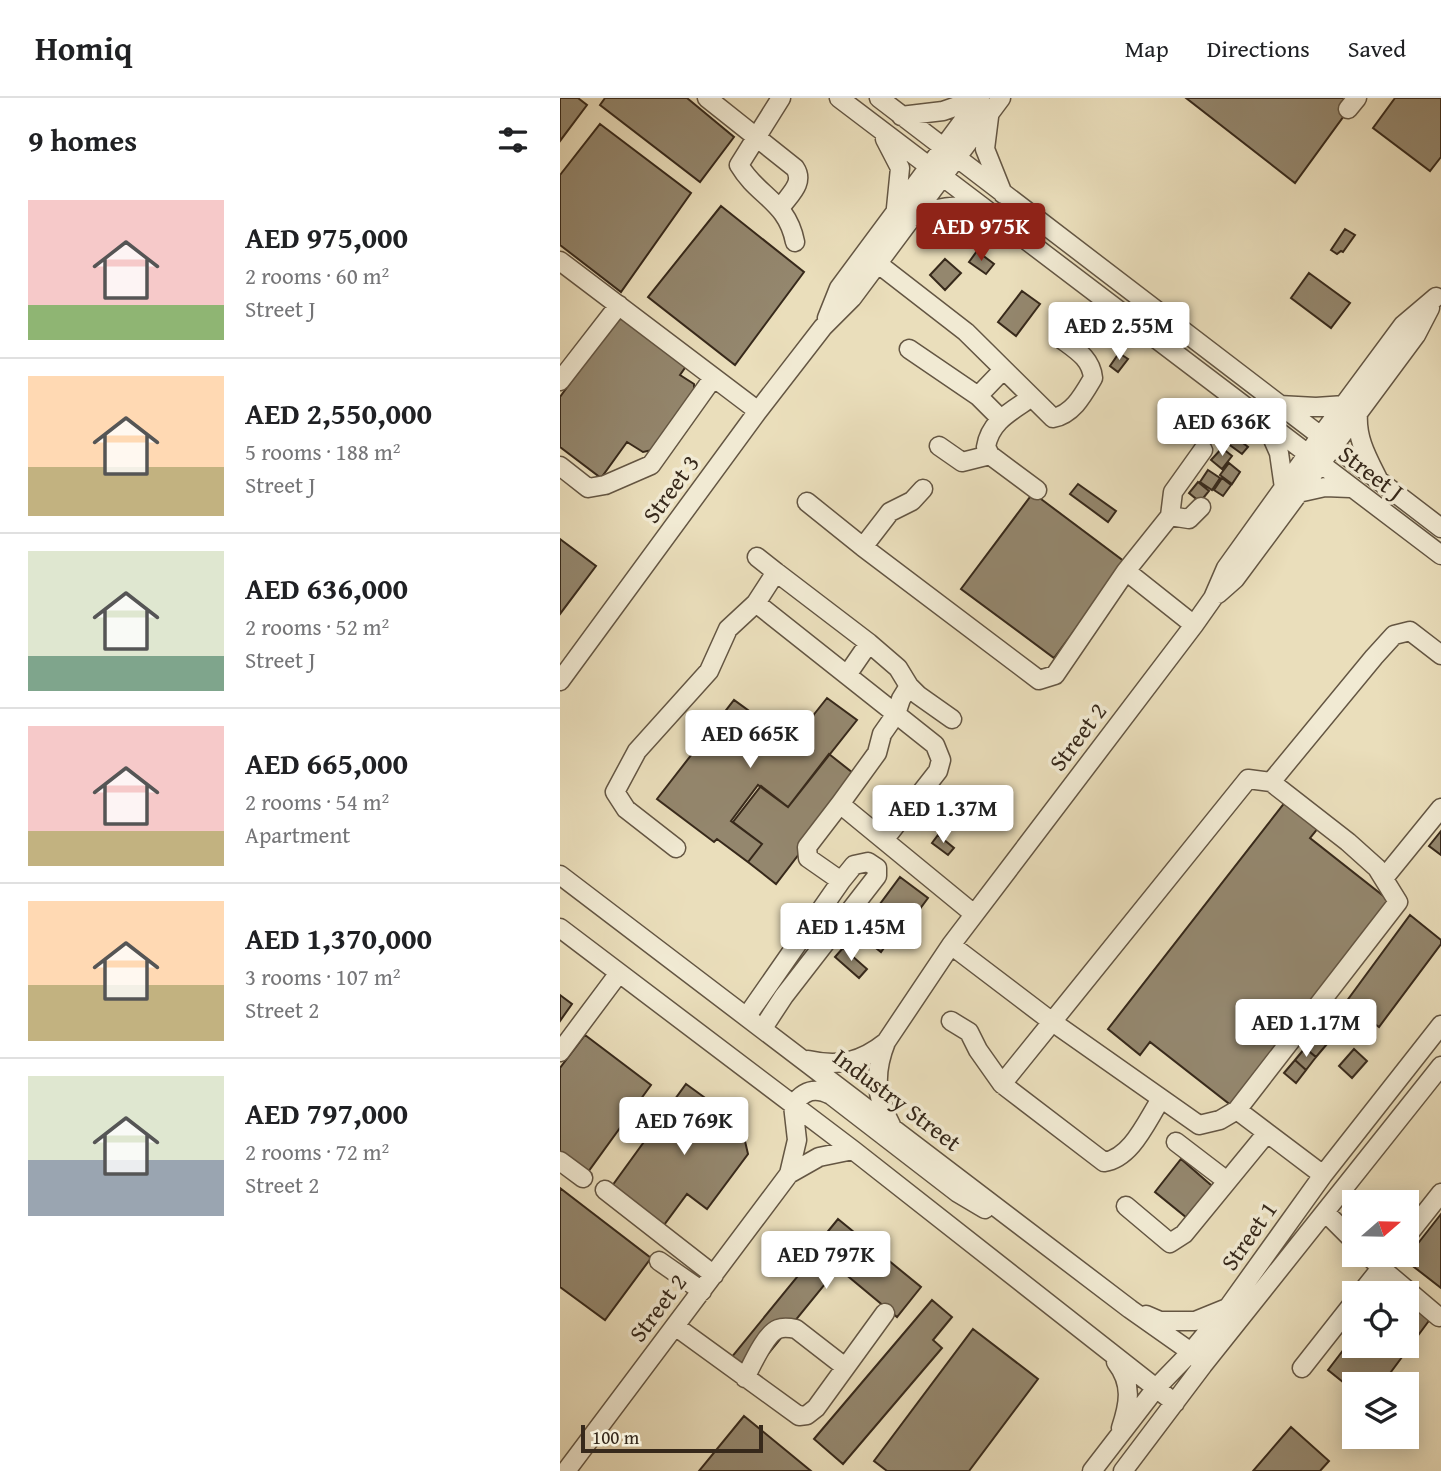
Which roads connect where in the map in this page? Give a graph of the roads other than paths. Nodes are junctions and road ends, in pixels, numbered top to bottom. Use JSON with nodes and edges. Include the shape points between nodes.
{"nodes":[{"id":1,"x":707,"y":98,"type":"edge"},
{"id":2,"x":781,"y":98,"type":"edge"},
{"id":3,"x":839,"y":98,"type":"edge"},
{"id":4,"x":879,"y":98,"type":"edge"},
{"id":5,"x":980,"y":98,"type":"edge"},
{"id":6,"x":1001,"y":98,"type":"edge"},
{"id":7,"x":989,"y":114,"type":"junction"},
{"id":8,"x":901,"y":116,"type":"junction"},
{"id":9,"x":880,"y":130,"type":"junction"},
{"id":10,"x":755,"y":136,"type":"junction"},
{"id":11,"x":948,"y":153,"type":"junction"},
{"id":12,"x":935,"y":172,"type":"junction"},
{"id":13,"x":1003,"y":194,"type":"junction"},
{"id":14,"x":781,"y":207,"type":"junction"},
{"id":15,"x":984,"y":209,"type":"junction"},
{"id":16,"x":904,"y":215,"type":"junction"},
{"id":17,"x":795,"y":242,"type":"dead end"},
{"id":18,"x":560,"y":261,"type":"edge"},
{"id":19,"x":877,"y":263,"type":"junction"},
{"id":20,"x":1438,"y":294,"type":"edge"},
{"id":21,"x":619,"y":305,"type":"junction"},
{"id":22,"x":823,"y":327,"type":"junction"},
{"id":23,"x":1060,"y":338,"type":"dead end"},
{"id":24,"x":909,"y":349,"type":"dead end"},
{"id":25,"x":1003,"y":370,"type":"junction"},
{"id":26,"x":713,"y":378,"type":"junction"},
{"id":27,"x":560,"y":381,"type":"edge"},
{"id":28,"x":978,"y":396,"type":"junction"},
{"id":29,"x":1032,"y":397,"type":"junction"},
{"id":30,"x":1279,"y":405,"type":"junction"},
{"id":31,"x":1351,"y":409,"type":"junction"},
{"id":32,"x":758,"y":411,"type":"junction"},
{"id":33,"x":1000,"y":419,"type":"junction"},
{"id":34,"x":1266,"y":424,"type":"junction"},
{"id":35,"x":1326,"y":441,"type":"junction"},
{"id":36,"x":939,"y":446,"type":"dead end"},
{"id":37,"x":1203,"y":450,"type":"dead end"},
{"id":38,"x":990,"y":455,"type":"junction"},
{"id":39,"x":1314,"y":460,"type":"junction"},
{"id":40,"x":560,"y":466,"type":"edge"},
{"id":41,"x":1380,"y":483,"type":"junction"},
{"id":42,"x":1350,"y":488,"type":"junction"},
{"id":43,"x":923,"y":489,"type":"dead end"},
{"id":44,"x":1037,"y":489,"type":"dead end"},
{"id":45,"x":1291,"y":491,"type":"junction"},
{"id":46,"x":807,"y":502,"type":"dead end"},
{"id":47,"x":1202,"y":507,"type":"dead end"},
{"id":48,"x":1170,"y":516,"type":"junction"},
{"id":49,"x":1441,"y":528,"type":"edge"},
{"id":50,"x":863,"y":547,"type":"junction"},
{"id":51,"x":1441,"y":555,"type":"edge"},
{"id":52,"x":757,"y":557,"type":"dead end"},
{"id":53,"x":1126,"y":571,"type":"junction"},
{"id":54,"x":776,"y":572,"type":"junction"},
{"id":55,"x":756,"y":603,"type":"junction"},
{"id":56,"x":1194,"y":625,"type":"junction"},
{"id":57,"x":869,"y":643,"type":"junction"},
{"id":58,"x":1441,"y":655,"type":"edge"},
{"id":59,"x":847,"y":675,"type":"junction"},
{"id":60,"x":560,"y":681,"type":"edge"},
{"id":61,"x":909,"y":686,"type":"junction"},
{"id":62,"x":896,"y":714,"type":"junction"},
{"id":63,"x":952,"y":719,"type":"dead end"},
{"id":64,"x":1271,"y":782,"type":"junction"},
{"id":65,"x":840,"y":804,"type":"junction"},
{"id":66,"x":1441,"y":808,"type":"edge"},
{"id":67,"x":884,"y":840,"type":"junction"},
{"id":68,"x":676,"y":848,"type":"dead end"},
{"id":69,"x":560,"y":875,"type":"edge"},
{"id":70,"x":1384,"y":878,"type":"junction"},
{"id":71,"x":841,"y":881,"type":"junction"},
{"id":72,"x":974,"y":914,"type":"junction"},
{"id":73,"x":560,"y":928,"type":"edge"},
{"id":74,"x":951,"y":945,"type":"junction"},
{"id":75,"x":619,"y":973,"type":"junction"},
{"id":76,"x":747,"y":1016,"type":"junction"},
{"id":77,"x":951,"y":1021,"type":"dead end"},
{"id":78,"x":1051,"y":1021,"type":"junction"},
{"id":79,"x":1441,"y":1025,"type":"edge"},
{"id":80,"x":763,"y":1028,"type":"junction"},
{"id":81,"x":886,"y":1042,"type":"junction"},
{"id":82,"x":560,"y":1052,"type":"edge"},
{"id":83,"x":803,"y":1059,"type":"junction"},
{"id":84,"x":1441,"y":1066,"type":"edge"},
{"id":85,"x":1002,"y":1084,"type":"junction"},
{"id":86,"x":1161,"y":1099,"type":"junction"},
{"id":87,"x":793,"y":1105,"type":"junction"},
{"id":88,"x":1237,"y":1110,"type":"junction"},
{"id":89,"x":891,"y":1125,"type":"junction"},
{"id":90,"x":1266,"y":1134,"type":"junction"},
{"id":91,"x":1176,"y":1142,"type":"dead end"},
{"id":92,"x":853,"y":1150,"type":"junction"},
{"id":93,"x":560,"y":1161,"type":"edge"},
{"id":94,"x":789,"y":1174,"type":"junction"},
{"id":95,"x":1323,"y":1175,"type":"junction"},
{"id":96,"x":583,"y":1178,"type":"dead end"},
{"id":97,"x":1227,"y":1181,"type":"junction"},
{"id":98,"x":605,"y":1190,"type":"dead end"},
{"id":99,"x":1441,"y":1193,"type":"edge"},
{"id":100,"x":1126,"y":1206,"type":"dead end"},
{"id":101,"x":1325,"y":1212,"type":"junction"},
{"id":102,"x":1419,"y":1221,"type":"edge"},
{"id":103,"x":1021,"y":1225,"type":"junction"},
{"id":104,"x":1342,"y":1229,"type":"edge"},
{"id":105,"x":659,"y":1261,"type":"dead end"},
{"id":106,"x":1382,"y":1267,"type":"edge"},
{"id":107,"x":1393,"y":1267,"type":"edge"},
{"id":108,"x":714,"y":1275,"type":"junction"},
{"id":109,"x":1371,"y":1281,"type":"edge"},
{"id":110,"x":702,"y":1291,"type":"junction"},
{"id":111,"x":1229,"y":1307,"type":"junction"},
{"id":112,"x":1130,"y":1309,"type":"junction"},
{"id":113,"x":885,"y":1312,"type":"dead end"},
{"id":114,"x":1439,"y":1317,"type":"edge"},
{"id":115,"x":1342,"y":1318,"type":"edge"},
{"id":116,"x":675,"y":1326,"type":"junction"},
{"id":117,"x":1109,"y":1352,"type":"junction"},
{"id":118,"x":1197,"y":1359,"type":"junction"},
{"id":119,"x":845,"y":1367,"type":"junction"},
{"id":120,"x":1303,"y":1368,"type":"dead end"},
{"id":121,"x":745,"y":1378,"type":"junction"},
{"id":122,"x":1156,"y":1388,"type":"junction"},
{"id":123,"x":1175,"y":1403,"type":"junction"},
{"id":124,"x":1118,"y":1438,"type":"junction"},
{"id":125,"x":566,"y":1471,"type":"edge"},
{"id":126,"x":1092,"y":1471,"type":"edge"},
{"id":127,"x":1123,"y":1471,"type":"edge"}],
"edges":[{"from":1,"to":10,"type":"street"},
{"from":2,"to":10,"type":"street"},
{"from":3,"to":9,"type":"street","name":"Street J"},
{"from":4,"to":8,"type":"street","name":"Street J"},
{"from":5,"to":8,"type":"street","via":[[943,111]]},
{"from":5,"to":11,"type":"street","name":"Street 3"},
{"from":6,"to":7,"type":"street","name":"Street 3"},
{"from":7,"to":11,"type":"street","name":"Street 3"},
{"from":7,"to":13,"type":"street","via":[[985,149]]},
{"from":8,"to":11,"type":"street","name":"Street J"},
{"from":9,"to":12,"type":"street","name":"Street J"},
{"from":9,"to":16,"type":"street","via":[[900,168]]},
{"from":10,"to":14,"type":"street","via":[[740,165]]},
{"from":10,"to":14,"type":"street","via":[[799,174]]},
{"from":11,"to":12,"type":"street","name":"Street 3"},
{"from":11,"to":13,"type":"street","name":"Street J"},
{"from":12,"to":15,"type":"street","name":"Street J"},
{"from":12,"to":16,"type":"street","name":"Street 3"},
{"from":13,"to":30,"type":"street","name":"Street J"},
{"from":14,"to":17,"type":"street"},
{"from":15,"to":16,"type":"street","via":[[950,206]]},
{"from":15,"to":34,"type":"street","name":"Street J"},
{"from":16,"to":19,"type":"street","name":"Street 3"},
{"from":16,"to":22,"type":"street","name":"Street 3","via":[[839,288]]},
{"from":18,"to":21,"type":"street"},
{"from":19,"to":22,"type":"street","name":"Street 3"},
{"from":19,"to":25,"type":"street","via":[[966,332]]},
{"from":20,"to":31,"type":"street","name":"Street 2","via":[[1403,325]]},
{"from":21,"to":26,"type":"street"},
{"from":21,"to":27,"type":"street"},
{"from":22,"to":32,"type":"street","name":"Street 3"},
{"from":23,"to":29,"type":"street","via":[[1086,358],[1093,378],[1073,409],[1058,418],[1048,416]]},
{"from":24,"to":28,"type":"street"},
{"from":25,"to":28,"type":"street"},
{"from":25,"to":29,"type":"street"},
{"from":26,"to":32,"type":"street"},
{"from":26,"to":40,"type":"street","via":[[650,465],[588,488]]},
{"from":28,"to":33,"type":"street"},
{"from":29,"to":33,"type":"street"},
{"from":30,"to":31,"type":"street"},
{"from":30,"to":35,"type":"street","name":"Street J"},
{"from":31,"to":35,"type":"street","name":"Street 2"},
{"from":31,"to":41,"type":"street"},
{"from":32,"to":60,"type":"street","name":"Street 3"},
{"from":33,"to":38,"type":"street","via":[[988,436]]},
{"from":34,"to":39,"type":"street","name":"Street J"},
{"from":34,"to":45,"type":"street"},
{"from":35,"to":39,"type":"street","name":"Street 2"},
{"from":35,"to":41,"type":"street","name":"Street J"},
{"from":36,"to":38,"type":"street","via":[[962,462]]},
{"from":37,"to":48,"type":"street","via":[[1174,492]]},
{"from":38,"to":44,"type":"street"},
{"from":39,"to":42,"type":"street","name":"Street J"},
{"from":39,"to":45,"type":"street","name":"Street 2"},
{"from":41,"to":49,"type":"street","name":"Street J"},
{"from":42,"to":45,"type":"street"},
{"from":42,"to":51,"type":"street","name":"Street J"},
{"from":43,"to":50,"type":"street","via":[[912,501],[890,512]]},
{"from":45,"to":56,"type":"street","name":"Street 2","via":[[1226,568]]},
{"from":46,"to":50,"type":"street"},
{"from":47,"to":48,"type":"street","via":[[1189,519]]},
{"from":48,"to":53,"type":"street"},
{"from":50,"to":53,"type":"street","via":[[1039,680],[1055,675]]},
{"from":52,"to":54,"type":"street"},
{"from":53,"to":56,"type":"street"},
{"from":54,"to":55,"type":"street"},
{"from":54,"to":57,"type":"street"},
{"from":55,"to":59,"type":"street"},
{"from":55,"to":68,"type":"street","via":[[728,629],[709,671],[637,751],[615,792],[626,809]]},
{"from":56,"to":72,"type":"street","name":"Street 2"},
{"from":57,"to":59,"type":"street"},
{"from":57,"to":61,"type":"street","via":[[898,668]]},
{"from":58,"to":64,"type":"street","via":[[1410,631],[1394,635]]},
{"from":59,"to":62,"type":"street"},
{"from":61,"to":62,"type":"street"},
{"from":61,"to":63,"type":"street"},
{"from":62,"to":65,"type":"street","via":[[882,734],[877,753]]},
{"from":62,"to":67,"type":"street","via":[[934,745],[941,760],[938,771]]},
{"from":64,"to":70,"type":"street","via":[[1348,842]]},
{"from":64,"to":78,"type":"street","via":[[1248,779]]},
{"from":65,"to":67,"type":"street"},
{"from":65,"to":71,"type":"street","via":[[806,852]]},
{"from":66,"to":70,"type":"street"},
{"from":67,"to":72,"type":"street"},
{"from":69,"to":76,"type":"street","name":"Industry Street"},
{"from":70,"to":88,"type":"street","via":[[1398,902]]},
{"from":71,"to":76,"type":"street"},
{"from":71,"to":80,"type":"street","via":[[854,865],[868,862],[877,869],[877,876]]},
{"from":72,"to":74,"type":"street","name":"Street 2"},
{"from":73,"to":75,"type":"street"},
{"from":74,"to":78,"type":"street"},
{"from":74,"to":81,"type":"street","name":"Street 2"},
{"from":75,"to":82,"type":"street"},
{"from":75,"to":87,"type":"street"},
{"from":76,"to":80,"type":"street","name":"Industry Street"},
{"from":77,"to":85,"type":"street","via":[[969,1032]]},
{"from":78,"to":85,"type":"street"},
{"from":78,"to":86,"type":"street"},
{"from":79,"to":95,"type":"street","name":"Street 1"},
{"from":80,"to":83,"type":"street","name":"Industry Street"},
{"from":81,"to":83,"type":"street","name":"Street 2","via":[[854,1061],[836,1064]]},
{"from":81,"to":89,"type":"street","name":"Street 2","via":[[877,1076],[880,1101]]},
{"from":83,"to":89,"type":"street","name":"Industry Street"},
{"from":84,"to":101,"type":"street","name":"Street 1"},
{"from":85,"to":86,"type":"street","via":[[1104,1162],[1114,1160],[1131,1145]]},
{"from":86,"to":88,"type":"street","via":[[1199,1125]]},
{"from":87,"to":92,"type":"street"},
{"from":87,"to":94,"type":"street","name":"Street 2","via":[[797,1140]]},
{"from":87,"to":103,"type":"street","via":[[813,1090],[831,1095],[958,1193]]},
{"from":88,"to":90,"type":"street"},
{"from":89,"to":103,"type":"street","name":"Industry Street"},
{"from":90,"to":95,"type":"street"},
{"from":90,"to":97,"type":"street"},
{"from":91,"to":97,"type":"street"},
{"from":92,"to":94,"type":"street","name":"Street 2","via":[[819,1157]]},
{"from":92,"to":117,"type":"street"},
{"from":93,"to":96,"type":"street"},
{"from":94,"to":108,"type":"street","name":"Street 2"},
{"from":95,"to":111,"type":"street","name":"Street 1"},
{"from":97,"to":100,"type":"street","via":[[1184,1234],[1170,1243]]},
{"from":98,"to":108,"type":"street"},
{"from":99,"to":102,"type":"street"},
{"from":101,"to":104,"type":"street"},
{"from":101,"to":118,"type":"street","name":"Street 1"},
{"from":103,"to":112,"type":"street","name":"Industry Street"},
{"from":105,"to":110,"type":"street"},
{"from":106,"to":109,"type":"street"},
{"from":107,"to":114,"type":"street"},
{"from":108,"to":110,"type":"street","name":"Street 2"},
{"from":110,"to":116,"type":"street","name":"Street 2"},
{"from":111,"to":112,"type":"street","via":[[1195,1321],[1160,1321]]},
{"from":111,"to":118,"type":"street","name":"Street 1"},
{"from":112,"to":118,"type":"street","name":"Industry Street"},
{"from":113,"to":119,"type":"street"},
{"from":115,"to":120,"type":"street"},
{"from":116,"to":121,"type":"street"},
{"from":116,"to":125,"type":"street","name":"Street 2"},
{"from":117,"to":122,"type":"street"},
{"from":117,"to":124,"type":"street","via":[[1122,1370],[1129,1392]]},
{"from":118,"to":122,"type":"street","name":"Street 1"},
{"from":118,"to":123,"type":"street","name":"Street 1"},
{"from":119,"to":121,"type":"street","via":[[816,1408],[799,1416]]},
{"from":119,"to":121,"type":"street","via":[[796,1329],[787,1328],[769,1337]]},
{"from":122,"to":123,"type":"street"},
{"from":122,"to":124,"type":"street","name":"Street 1"},
{"from":123,"to":127,"type":"street","name":"Street 1"},
{"from":124,"to":126,"type":"street","name":"Street 1"}]}
